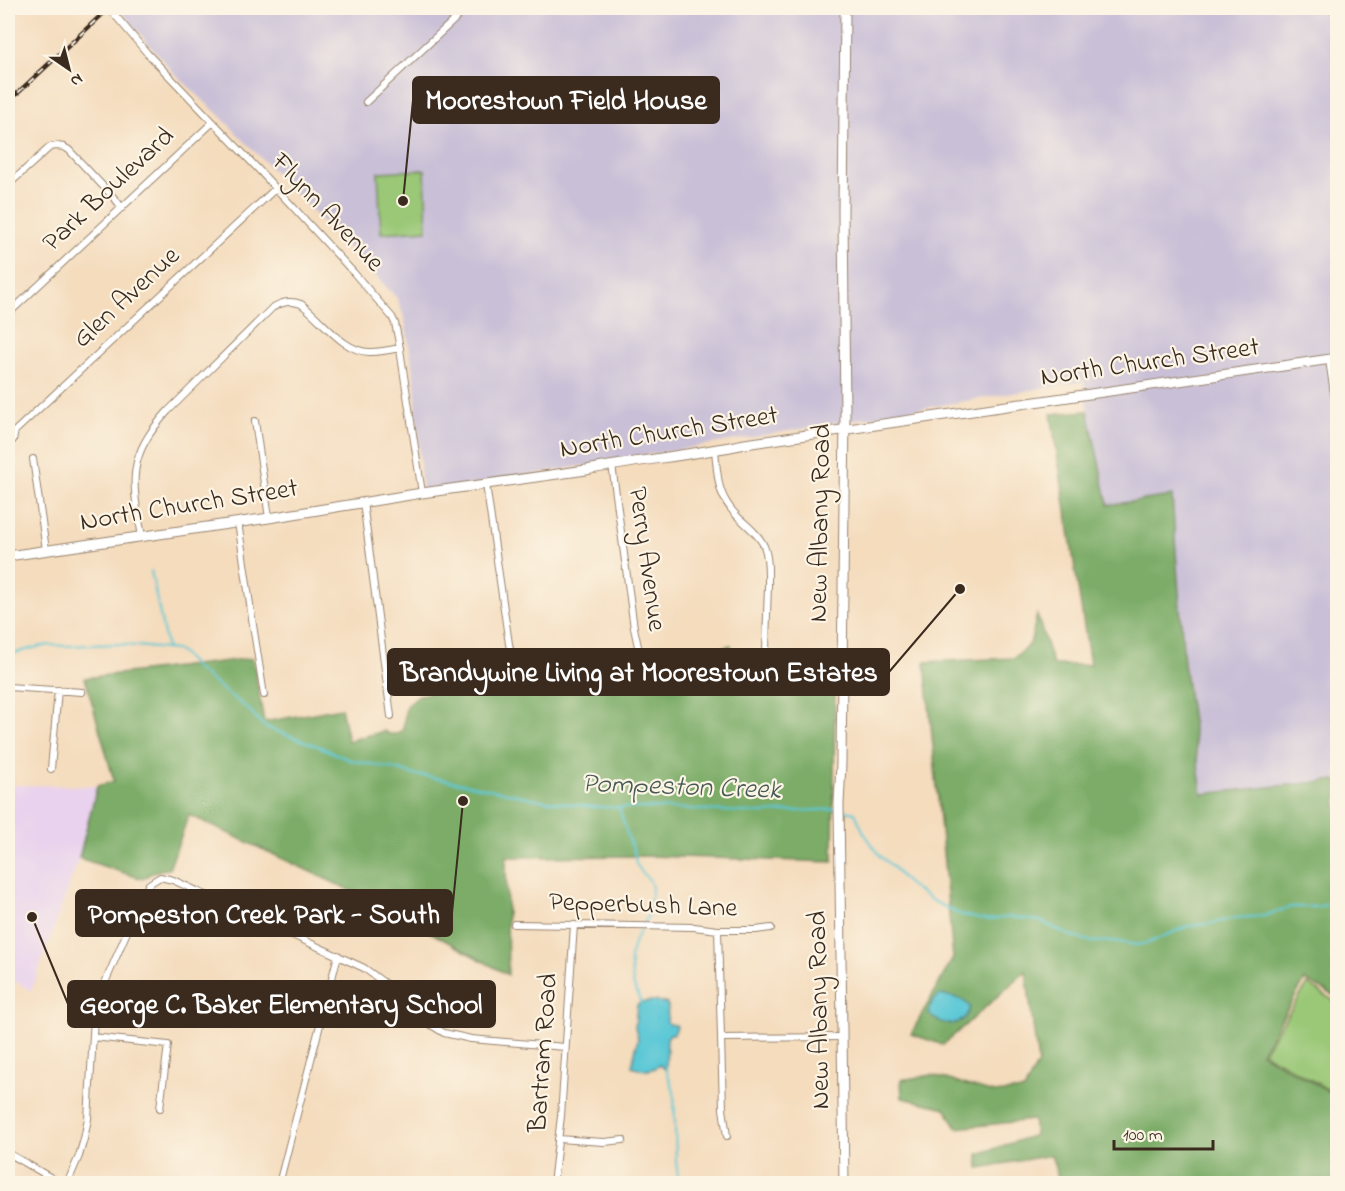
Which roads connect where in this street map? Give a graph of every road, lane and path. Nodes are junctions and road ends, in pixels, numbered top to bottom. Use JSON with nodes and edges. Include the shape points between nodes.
{"nodes":[{"id":1,"x":109,"y":8,"type":"edge"},
{"id":2,"x":467,"y":8,"type":"edge"},
{"id":3,"x":845,"y":8,"type":"edge"},
{"id":4,"x":1330,"y":8,"type":"edge"},
{"id":5,"x":1338,"y":11,"type":"edge"},
{"id":6,"x":366,"y":102,"type":"dead end"},
{"id":7,"x":213,"y":122,"type":"junction"},
{"id":8,"x":8,"y":185,"type":"edge"},
{"id":9,"x":275,"y":189,"type":"junction"},
{"id":10,"x":122,"y":208,"type":"junction"},
{"id":11,"x":8,"y":314,"type":"edge"},
{"id":12,"x":400,"y":348,"type":"junction"},
{"id":13,"x":1333,"y":359,"type":"edge"},
{"id":14,"x":1338,"y":420,"type":"edge"},
{"id":15,"x":255,"y":421,"type":"dead end"},
{"id":16,"x":845,"y":430,"type":"junction"},
{"id":17,"x":12,"y":440,"type":"dead end"},
{"id":18,"x":715,"y":450,"type":"junction"},
{"id":19,"x":33,"y":459,"type":"dead end"},
{"id":20,"x":612,"y":465,"type":"junction"},
{"id":21,"x":486,"y":484,"type":"junction"},
{"id":22,"x":422,"y":493,"type":"junction"},
{"id":23,"x":363,"y":502,"type":"junction"},
{"id":24,"x":269,"y":518,"type":"junction"},
{"id":25,"x":238,"y":522,"type":"junction"},
{"id":26,"x":142,"y":537,"type":"junction"},
{"id":27,"x":46,"y":550,"type":"junction"},
{"id":28,"x":8,"y":556,"type":"edge"},
{"id":29,"x":642,"y":657,"type":"dead end"},
{"id":30,"x":766,"y":661,"type":"dead end"},
{"id":31,"x":515,"y":666,"type":"dead end"},
{"id":32,"x":8,"y":687,"type":"edge"},
{"id":33,"x":58,"y":690,"type":"junction"},
{"id":34,"x":82,"y":692,"type":"dead end"},
{"id":35,"x":264,"y":695,"type":"dead end"},
{"id":36,"x":391,"y":716,"type":"dead end"},
{"id":37,"x":51,"y":770,"type":"dead end"},
{"id":38,"x":514,"y":924,"type":"dead end"},
{"id":39,"x":574,"y":925,"type":"junction"},
{"id":40,"x":771,"y":928,"type":"dead end"},
{"id":41,"x":718,"y":930,"type":"junction"},
{"id":42,"x":338,"y":955,"type":"junction"},
{"id":43,"x":93,"y":1037,"type":"junction"},
{"id":44,"x":843,"y":1037,"type":"junction"},
{"id":45,"x":722,"y":1038,"type":"junction"},
{"id":46,"x":565,"y":1047,"type":"junction"},
{"id":47,"x":160,"y":1108,"type":"dead end"},
{"id":48,"x":727,"y":1136,"type":"dead end"},
{"id":49,"x":558,"y":1139,"type":"junction"},
{"id":50,"x":623,"y":1140,"type":"dead end"},
{"id":51,"x":8,"y":1153,"type":"edge"},
{"id":52,"x":63,"y":1184,"type":"edge"},
{"id":53,"x":67,"y":1184,"type":"edge"},
{"id":54,"x":279,"y":1184,"type":"edge"},
{"id":55,"x":553,"y":1184,"type":"edge"},
{"id":56,"x":844,"y":1184,"type":"edge"}],
"edges":[{"from":1,"to":7,"type":"street","name":"Flynn Avenue"},
{"from":2,"to":6,"type":"street"},
{"from":3,"to":16,"type":"main road","name":"New Albany Road"},
{"from":4,"to":5,"type":"street"},
{"from":7,"to":9,"type":"street","name":"Flynn Avenue"},
{"from":7,"to":10,"type":"street","name":"Park Boulevard"},
{"from":8,"to":10,"type":"street","via":[[50,147],[64,147]]},
{"from":9,"to":12,"type":"street","name":"Flynn Avenue","via":[[384,307],[395,323]]},
{"from":9,"to":17,"type":"street","name":"Glen Avenue","via":[[15,431]]},
{"from":10,"to":11,"type":"street","name":"Park Boulevard"},
{"from":12,"to":22,"type":"street","name":"Flynn Avenue"},
{"from":12,"to":26,"type":"street","via":[[372,353],[356,350],[301,304],[287,302],[272,308],[146,438],[135,474]]},
{"from":13,"to":14,"type":"street"},
{"from":13,"to":16,"type":"main road","name":"North Church Street"},
{"from":15,"to":24,"type":"street"},
{"from":16,"to":18,"type":"main road","name":"North Church Street"},
{"from":16,"to":44,"type":"main road","name":"New Albany Road","via":[[839,804]]},
{"from":18,"to":20,"type":"main road","name":"North Church Street"},
{"from":18,"to":30,"type":"street","via":[[722,497],[765,548]]},
{"from":19,"to":27,"type":"street"},
{"from":20,"to":21,"type":"main road","name":"North Church Street"},
{"from":20,"to":29,"type":"street","name":"Perry Avenue","via":[[634,628]]},
{"from":21,"to":22,"type":"main road","name":"North Church Street"},
{"from":21,"to":31,"type":"street"},
{"from":22,"to":23,"type":"main road","name":"North Church Street"},
{"from":23,"to":24,"type":"main road","name":"North Church Street"},
{"from":23,"to":36,"type":"street"},
{"from":24,"to":25,"type":"main road","name":"North Church Street"},
{"from":25,"to":26,"type":"main road","name":"North Church Street"},
{"from":25,"to":35,"type":"street"},
{"from":26,"to":27,"type":"main road","name":"North Church Street"},
{"from":27,"to":28,"type":"main road","name":"North Church Street"},
{"from":32,"to":33,"type":"street"},
{"from":33,"to":34,"type":"street"},
{"from":33,"to":37,"type":"street"},
{"from":38,"to":39,"type":"street","name":"Pepperbush Lane"},
{"from":39,"to":41,"type":"street","name":"Pepperbush Lane"},
{"from":39,"to":46,"type":"street","name":"Bartram Road"},
{"from":40,"to":41,"type":"street","name":"Pepperbush Lane"},
{"from":41,"to":45,"type":"street"},
{"from":42,"to":43,"type":"street","via":[[160,877],[149,884],[143,895],[98,999]]},
{"from":42,"to":46,"type":"street","via":[[372,973],[444,1033]]},
{"from":42,"to":54,"type":"street"},
{"from":43,"to":47,"type":"street","via":[[168,1045]]},
{"from":43,"to":53,"type":"street","via":[[88,1119]]},
{"from":44,"to":45,"type":"street"},
{"from":44,"to":56,"type":"main road","name":"New Albany Road"},
{"from":45,"to":48,"type":"street"},
{"from":46,"to":49,"type":"street","name":"Bartram Road"},
{"from":49,"to":50,"type":"street"},
{"from":49,"to":55,"type":"street","name":"Bartram Road"},
{"from":51,"to":52,"type":"street"}]}
